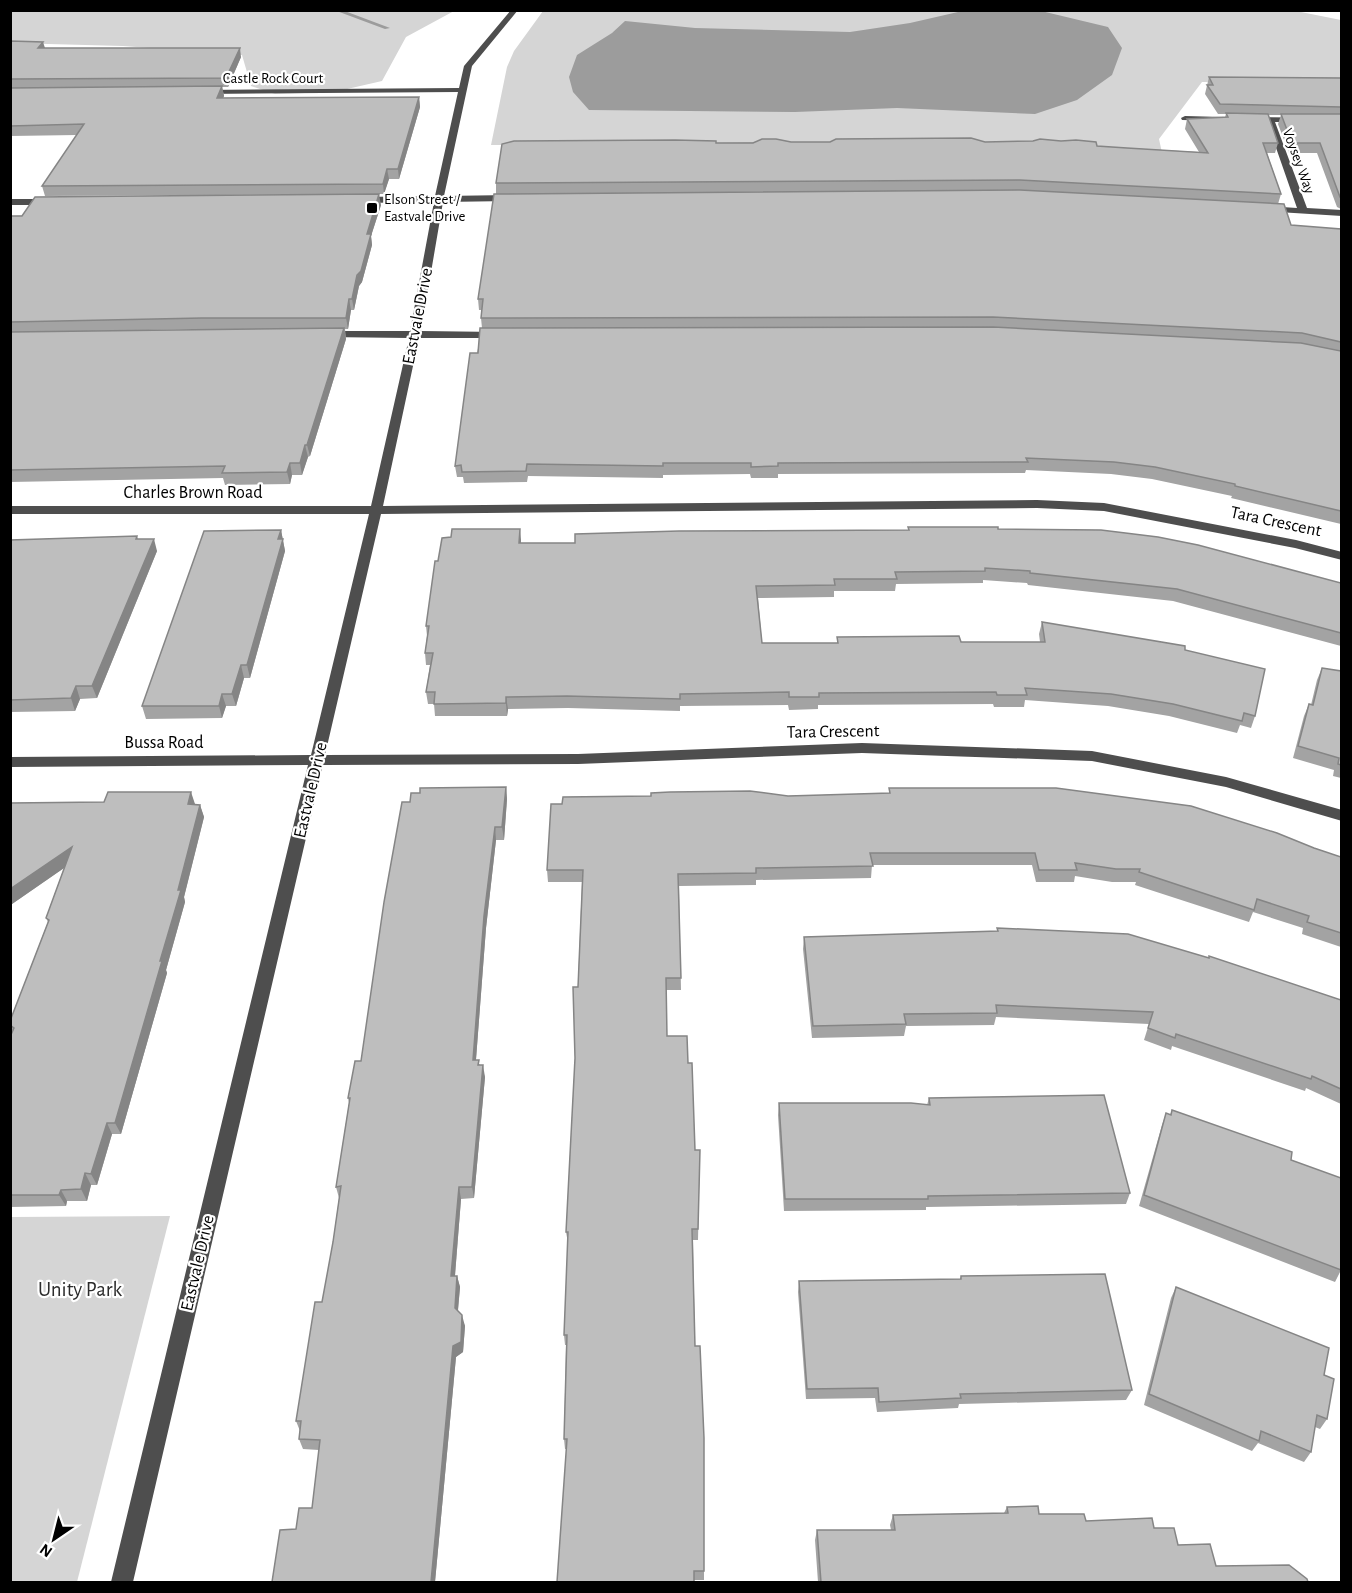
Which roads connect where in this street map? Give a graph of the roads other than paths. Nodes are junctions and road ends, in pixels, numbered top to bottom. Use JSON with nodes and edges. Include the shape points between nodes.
{"nodes":[{"id":1,"x":515,"y":10,"type":"edge"},
{"id":2,"x":464,"y":90,"type":"junction"},
{"id":3,"x":188,"y":92,"type":"edge"},
{"id":4,"x":1185,"y":118,"type":"edge"},
{"id":5,"x":1228,"y":119,"type":"edge"},
{"id":6,"x":1238,"y":119,"type":"edge"},
{"id":7,"x":1270,"y":119,"type":"junction"},
{"id":8,"x":1341,"y":120,"type":"edge"},
{"id":9,"x":439,"y":198,"type":"junction"},
{"id":10,"x":522,"y":198,"type":"edge"},
{"id":11,"x":350,"y":200,"type":"edge"},
{"id":12,"x":10,"y":202,"type":"edge"},
{"id":13,"x":57,"y":202,"type":"edge"},
{"id":14,"x":1257,"y":208,"type":"edge"},
{"id":15,"x":1303,"y":211,"type":"junction"},
{"id":16,"x":1341,"y":213,"type":"edge"},
{"id":17,"x":318,"y":334,"type":"edge"},
{"id":18,"x":415,"y":334,"type":"junction"},
{"id":19,"x":515,"y":335,"type":"edge"},
{"id":20,"x":10,"y":510,"type":"edge"},
{"id":21,"x":376,"y":510,"type":"junction"},
{"id":22,"x":1341,"y":556,"type":"edge"},
{"id":23,"x":317,"y":761,"type":"junction"},
{"id":24,"x":10,"y":762,"type":"edge"},
{"id":25,"x":1341,"y":816,"type":"edge"},
{"id":26,"x":122,"y":1582,"type":"edge"}],
"edges":[{"from":1,"to":2,"type":"street","name":"Eastvale Drive","via":[[468,66]]},
{"from":2,"to":3,"type":"street","name":"Castle Rock Court"},
{"from":2,"to":9,"type":"street","name":"Eastvale Drive"},
{"from":4,"to":5,"type":"street"},
{"from":6,"to":7,"type":"street","name":"Voysey Way"},
{"from":7,"to":8,"type":"street","name":"Voysey Way"},
{"from":7,"to":15,"type":"street","name":"Voysey Way"},
{"from":9,"to":10,"type":"street"},
{"from":9,"to":11,"type":"street"},
{"from":9,"to":18,"type":"street","name":"Eastvale Drive"},
{"from":12,"to":13,"type":"street"},
{"from":14,"to":15,"type":"street"},
{"from":15,"to":16,"type":"street"},
{"from":17,"to":18,"type":"street"},
{"from":18,"to":19,"type":"street"},
{"from":18,"to":21,"type":"street","name":"Eastvale Drive"},
{"from":20,"to":21,"type":"street","name":"Charles Brown Road"},
{"from":21,"to":22,"type":"street","name":"Tara Crescent","via":[[1026,504],[1104,507]]},
{"from":21,"to":23,"type":"street","name":"Eastvale Drive"},
{"from":23,"to":24,"type":"street","name":"Bussa Road"},
{"from":23,"to":25,"type":"street","name":"Tara Crescent","via":[[578,759],[862,748],[1092,756],[1226,782]]},
{"from":23,"to":26,"type":"street","name":"Eastvale Drive"}]}
